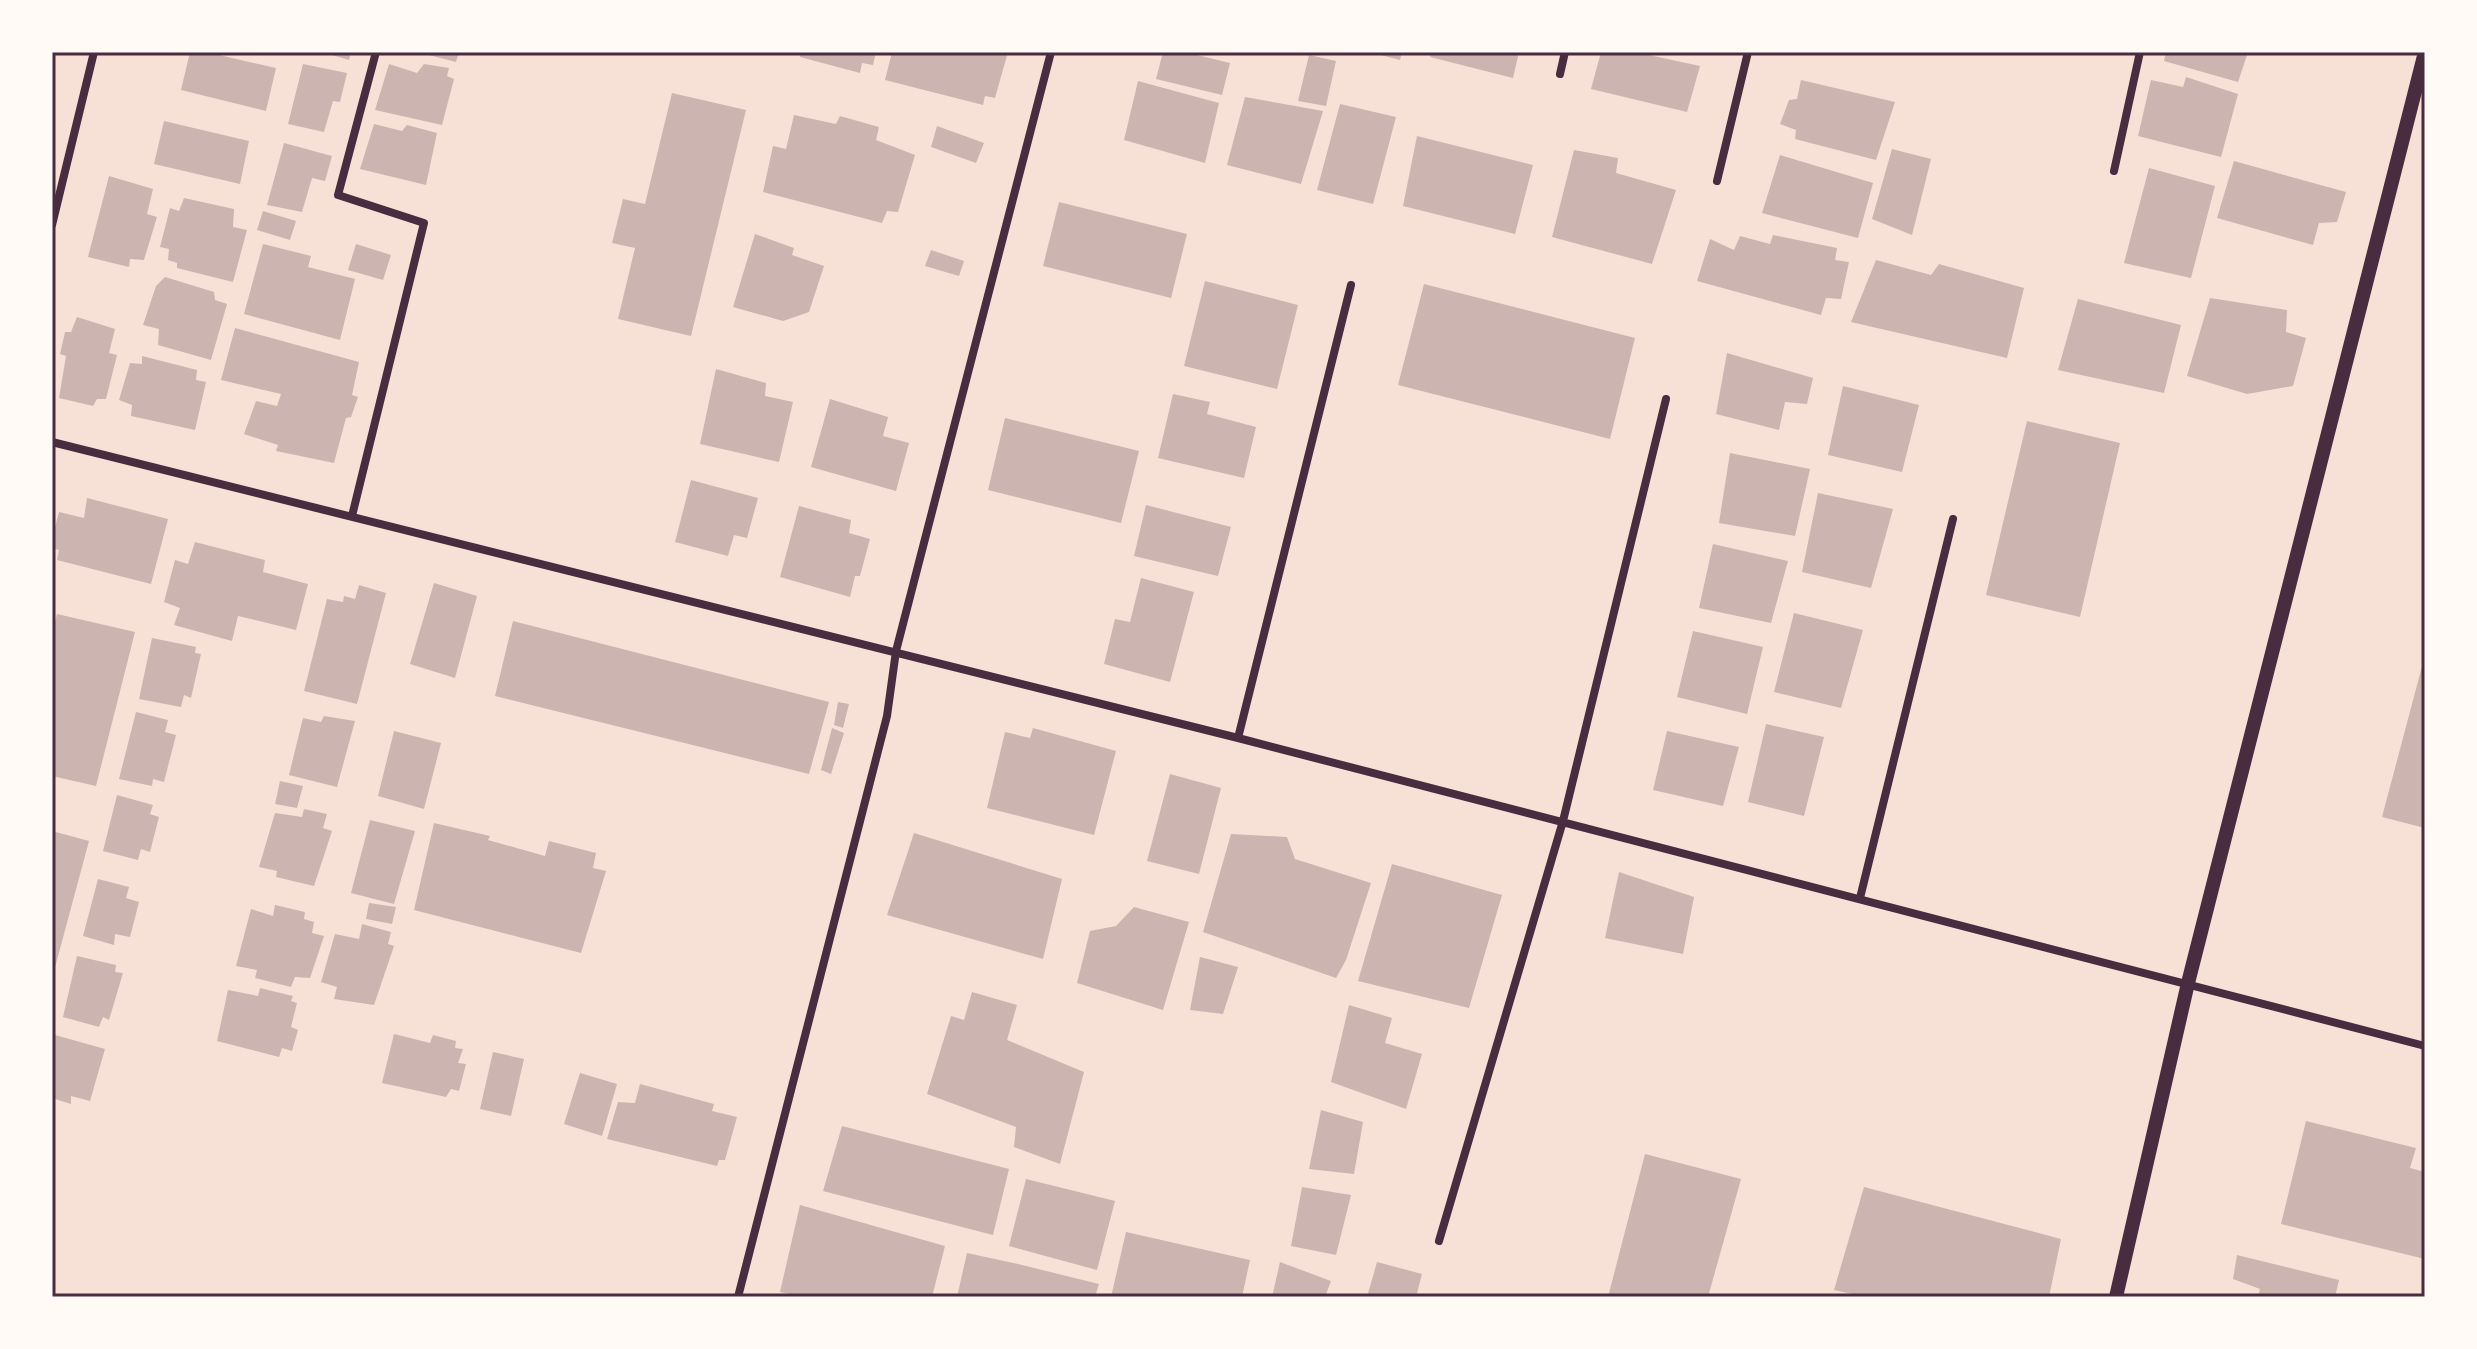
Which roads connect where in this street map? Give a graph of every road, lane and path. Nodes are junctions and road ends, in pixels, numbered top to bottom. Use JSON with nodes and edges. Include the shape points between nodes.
{"nodes":[{"id":1,"x":94,"y":52,"type":"edge"},
{"id":2,"x":376,"y":52,"type":"edge"},
{"id":3,"x":1051,"y":52,"type":"edge"},
{"id":4,"x":1565,"y":52,"type":"edge"},
{"id":5,"x":1748,"y":52,"type":"edge"},
{"id":6,"x":2140,"y":52,"type":"edge"},
{"id":7,"x":2425,"y":52,"type":"edge"},
{"id":8,"x":1560,"y":74,"type":"dead end"},
{"id":9,"x":2114,"y":171,"type":"dead end"},
{"id":10,"x":1717,"y":181,"type":"dead end"},
{"id":11,"x":52,"y":225,"type":"edge"},
{"id":12,"x":1351,"y":285,"type":"dead end"},
{"id":13,"x":1666,"y":399,"type":"dead end"},
{"id":14,"x":52,"y":442,"type":"edge"},
{"id":15,"x":352,"y":516,"type":"junction"},
{"id":16,"x":1953,"y":519,"type":"dead end"},
{"id":17,"x":896,"y":651,"type":"junction"},
{"id":18,"x":1238,"y":738,"type":"junction"},
{"id":19,"x":1563,"y":821,"type":"junction"},
{"id":20,"x":1860,"y":898,"type":"junction"},
{"id":21,"x":2188,"y":983,"type":"junction"},
{"id":22,"x":2425,"y":1046,"type":"edge"},
{"id":23,"x":1439,"y":1241,"type":"dead end"},
{"id":24,"x":738,"y":1297,"type":"edge"},
{"id":25,"x":2116,"y":1297,"type":"edge"}],
"edges":[{"from":1,"to":11,"type":"street"},
{"from":2,"to":15,"type":"street","via":[[338,195],[424,223]]},
{"from":3,"to":17,"type":"street"},
{"from":4,"to":8,"type":"street"},
{"from":5,"to":10,"type":"street"},
{"from":6,"to":9,"type":"street"},
{"from":7,"to":21,"type":"street"},
{"from":12,"to":18,"type":"street"},
{"from":13,"to":19,"type":"street"},
{"from":14,"to":15,"type":"street"},
{"from":15,"to":17,"type":"street"},
{"from":16,"to":20,"type":"street"},
{"from":17,"to":18,"type":"street"},
{"from":17,"to":24,"type":"street","via":[[887,716]]},
{"from":18,"to":19,"type":"street"},
{"from":19,"to":20,"type":"street"},
{"from":19,"to":23,"type":"street"},
{"from":20,"to":21,"type":"street"},
{"from":21,"to":22,"type":"street"},
{"from":21,"to":25,"type":"street"}]}
